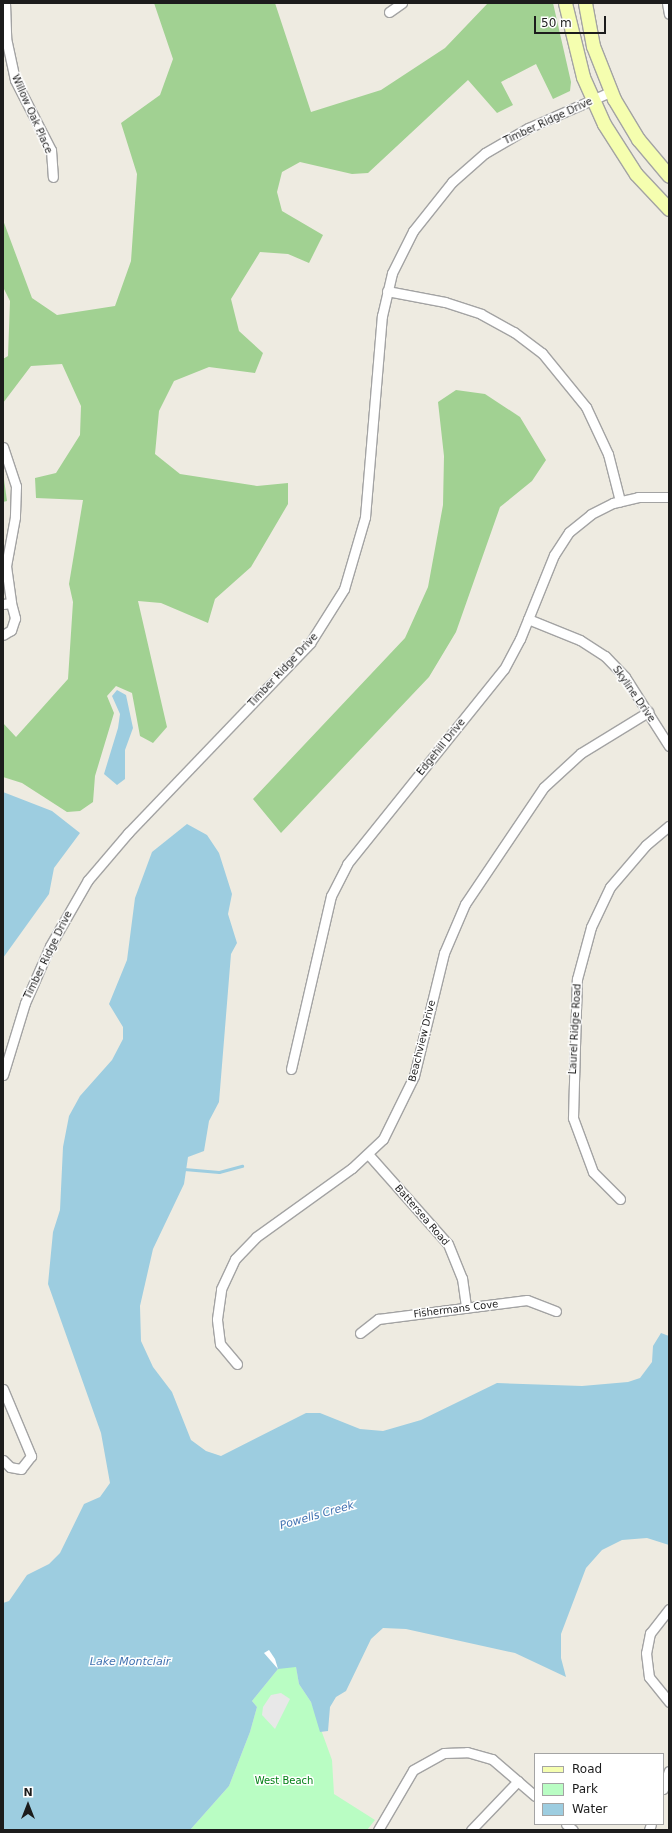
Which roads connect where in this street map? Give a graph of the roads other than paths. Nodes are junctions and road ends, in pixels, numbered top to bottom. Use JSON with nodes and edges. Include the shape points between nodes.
{"nodes":[{"id":1,"x":5,"y":3,"type":"edge"},
{"id":2,"x":402,"y":3,"type":"edge"},
{"id":3,"x":565,"y":3,"type":"edge"},
{"id":4,"x":585,"y":3,"type":"edge"},
{"id":5,"x":667,"y":3,"type":"edge"},
{"id":6,"x":389,"y":12,"type":"dead end"},
{"id":7,"x":669,"y":14,"type":"edge"},
{"id":8,"x":4,"y":16,"type":"edge"},
{"id":9,"x":610,"y":92,"type":"junction"},
{"id":10,"x":592,"y":100,"type":"junction"},
{"id":11,"x":669,"y":176,"type":"edge"},
{"id":12,"x":53,"y":177,"type":"dead end"},
{"id":13,"x":669,"y":209,"type":"edge"},
{"id":14,"x":387,"y":291,"type":"junction"},
{"id":15,"x":3,"y":447,"type":"edge"},
{"id":16,"x":669,"y":497,"type":"edge"},
{"id":17,"x":620,"y":501,"type":"junction"},
{"id":18,"x":7,"y":603,"type":"edge"},
{"id":19,"x":528,"y":619,"type":"junction"},
{"id":20,"x":3,"y":635,"type":"edge"},
{"id":21,"x":648,"y":712,"type":"junction"},
{"id":22,"x":669,"y":746,"type":"edge"},
{"id":23,"x":669,"y":826,"type":"edge"},
{"id":24,"x":5,"y":1052,"type":"edge"},
{"id":25,"x":291,"y":1068,"type":"dead end"},
{"id":26,"x":3,"y":1075,"type":"edge"},
{"id":27,"x":368,"y":1154,"type":"junction"},
{"id":28,"x":620,"y":1199,"type":"dead end"},
{"id":29,"x":466,"y":1308,"type":"junction"},
{"id":30,"x":556,"y":1311,"type":"dead end"},
{"id":31,"x":360,"y":1333,"type":"dead end"},
{"id":32,"x":237,"y":1364,"type":"dead end"},
{"id":33,"x":3,"y":1389,"type":"edge"},
{"id":34,"x":3,"y":1460,"type":"edge"},
{"id":35,"x":669,"y":1609,"type":"edge"},
{"id":36,"x":669,"y":1702,"type":"edge"},
{"id":37,"x":669,"y":1771,"type":"edge"},
{"id":38,"x":518,"y":1781,"type":"junction"},
{"id":39,"x":664,"y":1786,"type":"edge"},
{"id":40,"x":534,"y":1795,"type":"edge"},
{"id":41,"x":378,"y":1830,"type":"edge"},
{"id":42,"x":471,"y":1830,"type":"edge"}],
"edges":[{"from":1,"to":8,"type":"street","name":"Willow Oak Place"},
{"from":2,"to":6,"type":"street"},
{"from":3,"to":10,"type":"main road","via":[[573,45]]},
{"from":4,"to":9,"type":"main road","via":[[593,46]]},
{"from":5,"to":7,"type":"street"},
{"from":8,"to":12,"type":"street","name":"Willow Oak Place","via":[[15,80],[51,150]]},
{"from":9,"to":10,"type":"street","name":"Timber Ridge Drive"},
{"from":9,"to":11,"type":"main road","via":[[638,139]]},
{"from":10,"to":13,"type":"main road","via":[[620,152]]},
{"from":10,"to":14,"type":"street","name":"Timber Ridge Drive","via":[[504,141],[472,164],[434,202],[413,232]]},
{"from":14,"to":17,"type":"street","via":[[445,302],[481,314],[514,332],[542,353],[586,407],[608,454]]},
{"from":14,"to":24,"type":"street","name":"Timber Ridge Drive","via":[[378,348],[365,517],[344,589],[310,643],[128,833],[88,880],[50,946]]},
{"from":15,"to":18,"type":"street","via":[[16,486],[15,517],[6,566]]},
{"from":16,"to":17,"type":"street","name":"Edgehill Drive"},
{"from":17,"to":19,"type":"street","name":"Edgehill Drive","via":[[591,514],[566,537],[554,555]]},
{"from":18,"to":20,"type":"street","via":[[14,624]]},
{"from":19,"to":21,"type":"street","name":"Skyline Drive","via":[[580,640],[604,656],[625,677]]},
{"from":19,"to":25,"type":"street","name":"Edgehill Drive","via":[[504,669],[360,845],[338,880],[322,931]]},
{"from":21,"to":22,"type":"street","name":"Skyline Drive"},
{"from":21,"to":27,"type":"street","name":"Beachview Drive","via":[[581,753],[544,787],[465,904],[446,947],[406,1098],[384,1139]]},
{"from":23,"to":28,"type":"street","name":"Laurel Ridge Road","via":[[646,845],[610,887],[591,927],[577,980],[571,1095],[573,1118],[593,1172]]},
{"from":24,"to":26,"type":"street","name":"Timber Ridge Drive"},
{"from":27,"to":29,"type":"street","name":"Battersea Road","via":[[448,1244],[462,1278]]},
{"from":27,"to":32,"type":"street","name":"Beachview Drive","via":[[256,1238],[235,1259],[221,1289],[217,1319],[220,1344]]},
{"from":29,"to":30,"type":"street","name":"Fishermans Cove","via":[[527,1300]]},
{"from":29,"to":31,"type":"street","name":"Fishermans Cove","via":[[378,1319]]},
{"from":33,"to":34,"type":"street","via":[[31,1456],[21,1469],[10,1468]]},
{"from":35,"to":36,"type":"street","via":[[650,1633],[646,1653],[649,1677]]},
{"from":37,"to":39,"type":"street"},
{"from":38,"to":40,"type":"street"},
{"from":38,"to":41,"type":"street","via":[[500,1764],[481,1754],[453,1752],[433,1757],[404,1781]]},
{"from":38,"to":42,"type":"street"}]}
